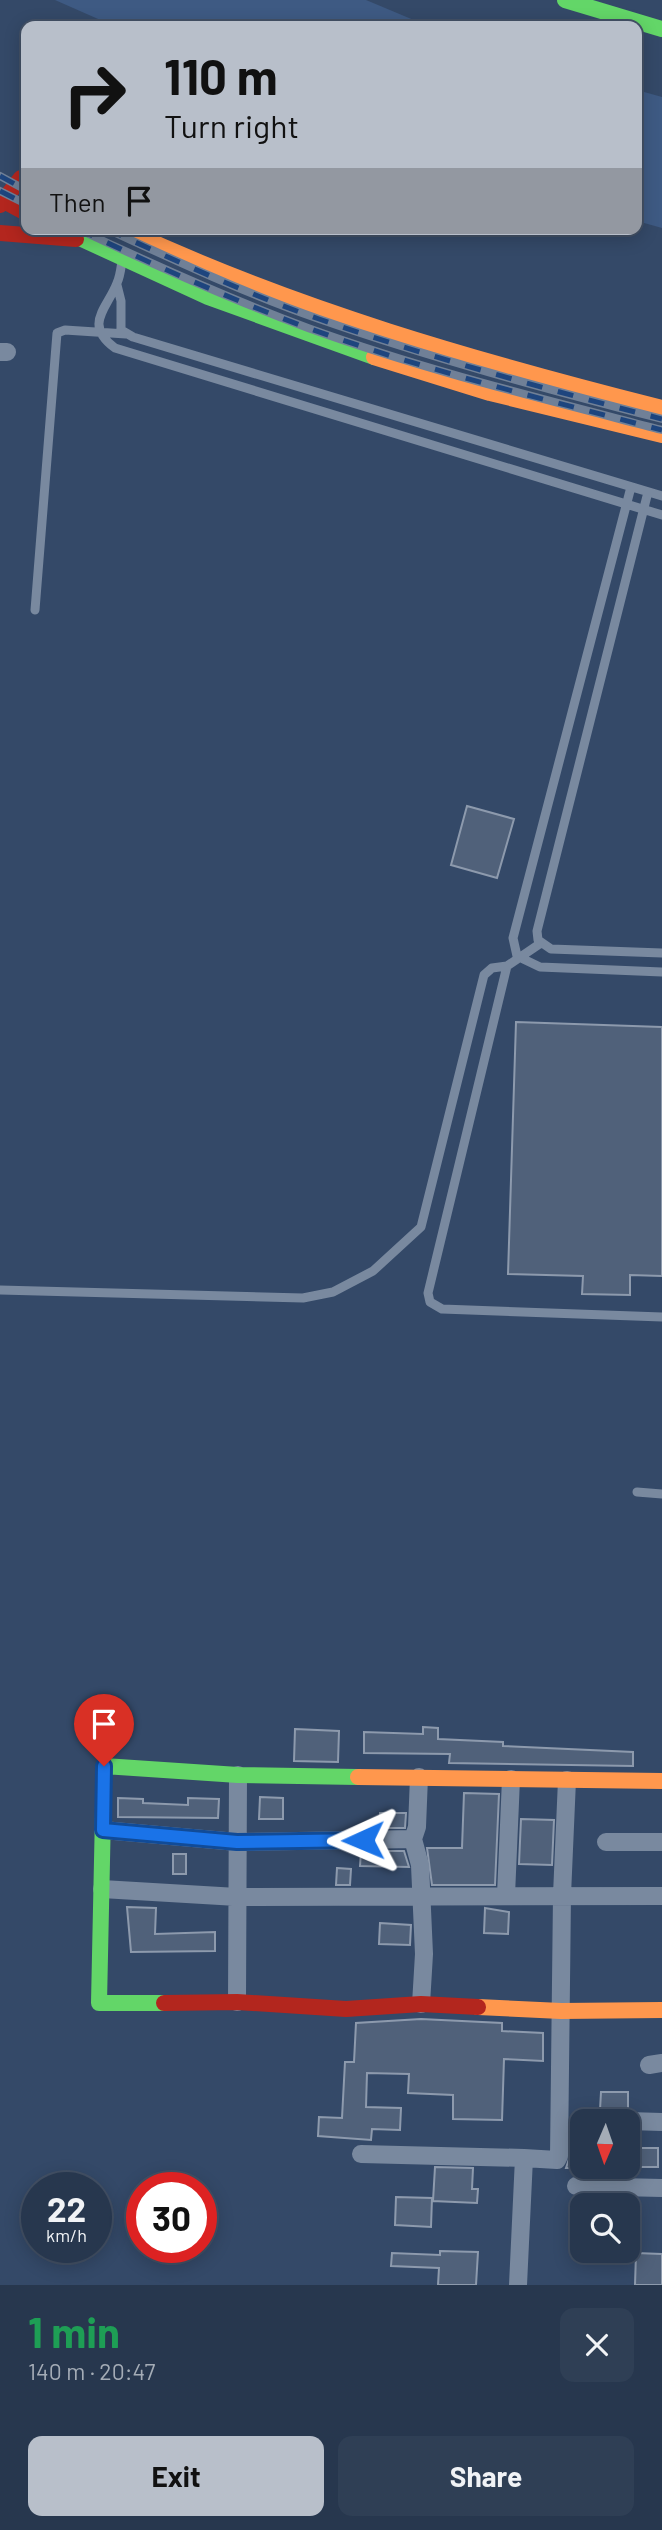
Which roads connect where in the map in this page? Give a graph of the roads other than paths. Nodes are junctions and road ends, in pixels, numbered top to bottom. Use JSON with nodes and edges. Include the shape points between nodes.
{"nodes":[{"id":1,"x":565,"y":0,"type":"edge"},
{"id":2,"x":635,"y":21,"type":"edge"},
{"id":3,"x":642,"y":23,"type":"edge"},
{"id":4,"x":662,"y":29,"type":"edge"},
{"id":5,"x":19,"y":177,"type":"edge"},
{"id":6,"x":1,"y":202,"type":"edge"},
{"id":7,"x":21,"y":210,"type":"edge"},
{"id":8,"x":0,"y":233,"type":"edge"},
{"id":9,"x":21,"y":235,"type":"edge"},
{"id":10,"x":27,"y":235,"type":"edge"},
{"id":11,"x":72,"y":235,"type":"edge"},
{"id":12,"x":136,"y":235,"type":"edge"},
{"id":13,"x":80,"y":239,"type":"junction"},
{"id":14,"x":123,"y":260,"type":"junction"},
{"id":15,"x":117,"y":285,"type":"junction"},
{"id":16,"x":102,"y":333,"type":"junction"},
{"id":17,"x":125,"y":334,"type":"junction"},
{"id":18,"x":662,"y":408,"type":"edge"},
{"id":19,"x":662,"y":435,"type":"edge"},
{"id":20,"x":631,"y":487,"type":"junction"},
{"id":21,"x":648,"y":492,"type":"junction"},
{"id":22,"x":662,"y":496,"type":"edge"},
{"id":23,"x":626,"y":505,"type":"junction"},
{"id":24,"x":643,"y":510,"type":"junction"},
{"id":25,"x":662,"y":515,"type":"edge"},
{"id":26,"x":36,"y":610,"type":"dead end"},
{"id":27,"x":565,"y":736,"type":"junction"},
{"id":28,"x":584,"y":741,"type":"junction"},
{"id":29,"x":541,"y":943,"type":"junction"},
{"id":30,"x":623,"y":952,"type":"junction"},
{"id":31,"x":662,"y":953,"type":"edge"},
{"id":32,"x":517,"y":956,"type":"junction"},
{"id":33,"x":507,"y":966,"type":"junction"},
{"id":34,"x":623,"y":970,"type":"junction"},
{"id":35,"x":662,"y":972,"type":"edge"},
{"id":36,"x":0,"y":1290,"type":"edge"},
{"id":37,"x":662,"y":1317,"type":"edge"},
{"id":38,"x":637,"y":1492,"type":"dead end"},
{"id":39,"x":662,"y":1494,"type":"edge"},
{"id":40,"x":237,"y":1774,"type":"junction"},
{"id":41,"x":419,"y":1777,"type":"junction"},
{"id":42,"x":510,"y":1779,"type":"junction"},
{"id":43,"x":567,"y":1780,"type":"junction"},
{"id":44,"x":662,"y":1781,"type":"edge"},
{"id":45,"x":103,"y":1830,"type":"junction"},
{"id":46,"x":413,"y":1839,"type":"junction"},
{"id":47,"x":237,"y":1842,"type":"junction"},
{"id":48,"x":606,"y":1842,"type":"dead end"},
{"id":49,"x":662,"y":1842,"type":"edge"},
{"id":50,"x":102,"y":1889,"type":"junction"},
{"id":51,"x":506,"y":1895,"type":"junction"},
{"id":52,"x":562,"y":1895,"type":"junction"},
{"id":53,"x":237,"y":1896,"type":"junction"},
{"id":54,"x":662,"y":1896,"type":"edge"},
{"id":55,"x":421,"y":1897,"type":"junction"},
{"id":56,"x":237,"y":2002,"type":"junction"},
{"id":57,"x":421,"y":2004,"type":"junction"},
{"id":58,"x":662,"y":2010,"type":"edge"},
{"id":59,"x":561,"y":2011,"type":"junction"},
{"id":60,"x":640,"y":2121,"type":"edge"},
{"id":61,"x":662,"y":2122,"type":"edge"},
{"id":62,"x":361,"y":2154,"type":"dead end"},
{"id":63,"x":524,"y":2158,"type":"junction"},
{"id":64,"x":576,"y":2186,"type":"dead end"},
{"id":65,"x":662,"y":2188,"type":"edge"},
{"id":66,"x":518,"y":2285,"type":"edge"}],
"edges":[{"from":1,"to":2,"type":"street"},
{"from":3,"to":4,"type":"street"},
{"from":5,"to":6,"type":"street"},
{"from":6,"to":7,"type":"street"},
{"from":8,"to":9,"type":"street"},
{"from":10,"to":13,"type":"street"},
{"from":11,"to":13,"type":"street"},
{"from":12,"to":18,"type":"street","via":[[182,258],[371,329]]},
{"from":13,"to":14,"type":"street"},
{"from":14,"to":15,"type":"lane"},
{"from":14,"to":19,"type":"street","via":[[309,335],[466,386]]},
{"from":15,"to":16,"type":"lane","via":[[100,317]]},
{"from":15,"to":17,"type":"lane"},
{"from":16,"to":17,"type":"lane"},
{"from":16,"to":23,"type":"lane","via":[[115,348],[131,354]]},
{"from":16,"to":26,"type":"lane","via":[[57,332]]},
{"from":17,"to":20,"type":"lane"},
{"from":20,"to":21,"type":"lane"},
{"from":20,"to":23,"type":"lane"},
{"from":21,"to":22,"type":"lane"},
{"from":21,"to":24,"type":"lane"},
{"from":23,"to":24,"type":"lane"},
{"from":23,"to":27,"type":"lane"},
{"from":24,"to":25,"type":"lane"},
{"from":24,"to":28,"type":"lane"},
{"from":27,"to":28,"type":"lane"},
{"from":27,"to":32,"type":"lane","via":[[516,923]]},
{"from":28,"to":29,"type":"lane","via":[[539,919]]},
{"from":29,"to":30,"type":"lane","via":[[562,951]]},
{"from":29,"to":32,"type":"lane"},
{"from":30,"to":31,"type":"lane"},
{"from":30,"to":34,"type":"lane"},
{"from":32,"to":33,"type":"lane"},
{"from":32,"to":34,"type":"lane","via":[[540,967]]},
{"from":33,"to":36,"type":"lane","via":[[492,968],[484,975],[421,1227],[373,1271],[333,1292],[303,1298]]},
{"from":33,"to":37,"type":"lane","via":[[428,1293],[430,1302],[442,1309]]},
{"from":34,"to":35,"type":"lane"},
{"from":38,"to":39,"type":"lane"},
{"from":40,"to":41,"type":"street"},
{"from":40,"to":45,"type":"street","via":[[104,1766]]},
{"from":40,"to":47,"type":"street"},
{"from":41,"to":42,"type":"street"},
{"from":41,"to":46,"type":"street"},
{"from":42,"to":43,"type":"street"},
{"from":42,"to":51,"type":"street"},
{"from":43,"to":44,"type":"street"},
{"from":43,"to":52,"type":"street"},
{"from":45,"to":47,"type":"street"},
{"from":45,"to":50,"type":"street"},
{"from":46,"to":47,"type":"street"},
{"from":46,"to":55,"type":"street"},
{"from":47,"to":53,"type":"street"},
{"from":48,"to":49,"type":"street"},
{"from":50,"to":53,"type":"street"},
{"from":50,"to":56,"type":"street","via":[[99,2003]]},
{"from":51,"to":52,"type":"street"},
{"from":51,"to":55,"type":"street"},
{"from":52,"to":54,"type":"street"},
{"from":52,"to":59,"type":"street"},
{"from":53,"to":55,"type":"street"},
{"from":53,"to":56,"type":"street"},
{"from":55,"to":57,"type":"street"},
{"from":56,"to":57,"type":"street","via":[[346,2009]]},
{"from":57,"to":59,"type":"street"},
{"from":58,"to":59,"type":"street"},
{"from":59,"to":63,"type":"street","via":[[559,2158]]},
{"from":60,"to":61,"type":"street"},
{"from":62,"to":63,"type":"street"},
{"from":63,"to":66,"type":"street"},
{"from":64,"to":65,"type":"street"}]}
